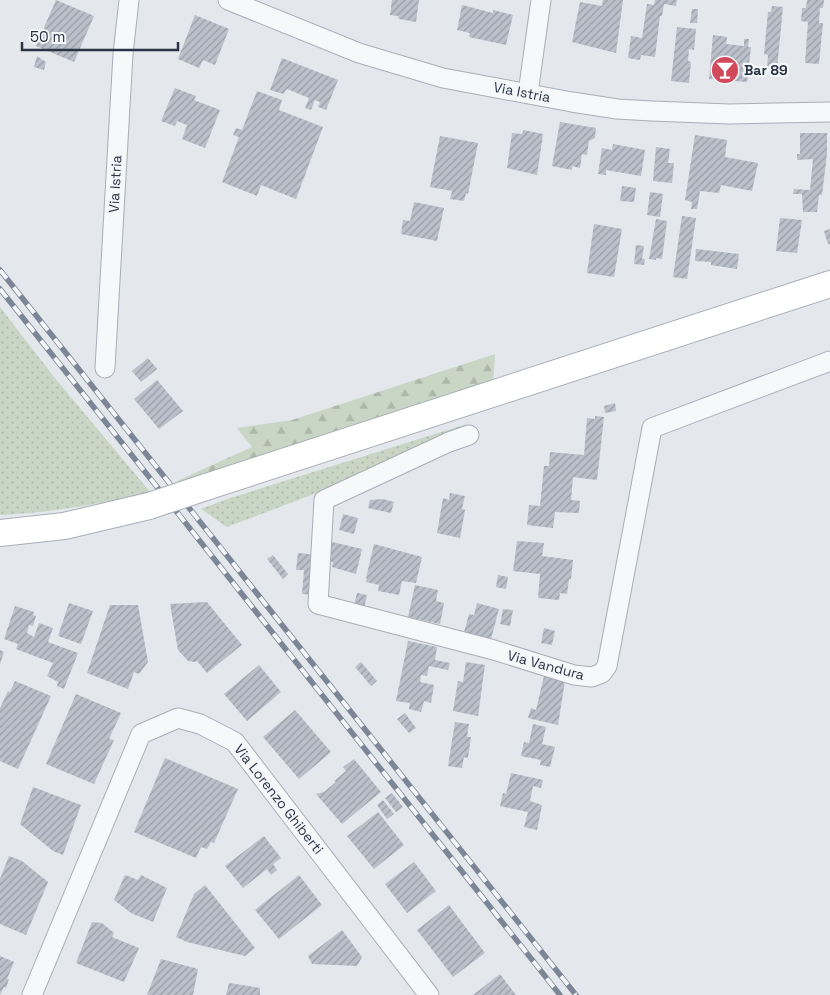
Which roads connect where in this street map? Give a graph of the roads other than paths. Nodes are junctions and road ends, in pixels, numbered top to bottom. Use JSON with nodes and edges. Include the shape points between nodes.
{"nodes":[{"id":1,"x":129,"y":0,"type":"edge"},
{"id":2,"x":228,"y":0,"type":"edge"},
{"id":3,"x":541,"y":0,"type":"edge"},
{"id":4,"x":528,"y":93,"type":"junction"},
{"id":5,"x":830,"y":112,"type":"edge"},
{"id":6,"x":830,"y":284,"type":"edge"},
{"id":7,"x":830,"y":361,"type":"edge"},
{"id":8,"x":105,"y":368,"type":"dead end"},
{"id":9,"x":469,"y":434,"type":"dead end"},
{"id":10,"x":0,"y":532,"type":"edge"},
{"id":11,"x":32,"y":995,"type":"edge"},
{"id":12,"x":429,"y":995,"type":"edge"}],
"edges":[{"from":1,"to":8,"type":"street","name":"Via Istria"},
{"from":2,"to":4,"type":"street","name":"Via Istria","via":[[359,53],[443,78]]},
{"from":3,"to":4,"type":"street"},
{"from":4,"to":5,"type":"street","name":"Via Istria","via":[[652,112]]},
{"from":6,"to":10,"type":"main road","bridge":true,"via":[[149,506],[64,526]]},
{"from":7,"to":9,"type":"street","name":"Via Vandura","via":[[652,428],[607,666],[602,673],[592,677],[574,675],[494,650],[318,604],[324,500]]},
{"from":11,"to":12,"type":"street","name":"Via Lorenzo Ghiberti","via":[[141,734],[178,718],[200,724],[235,742]]}]}
